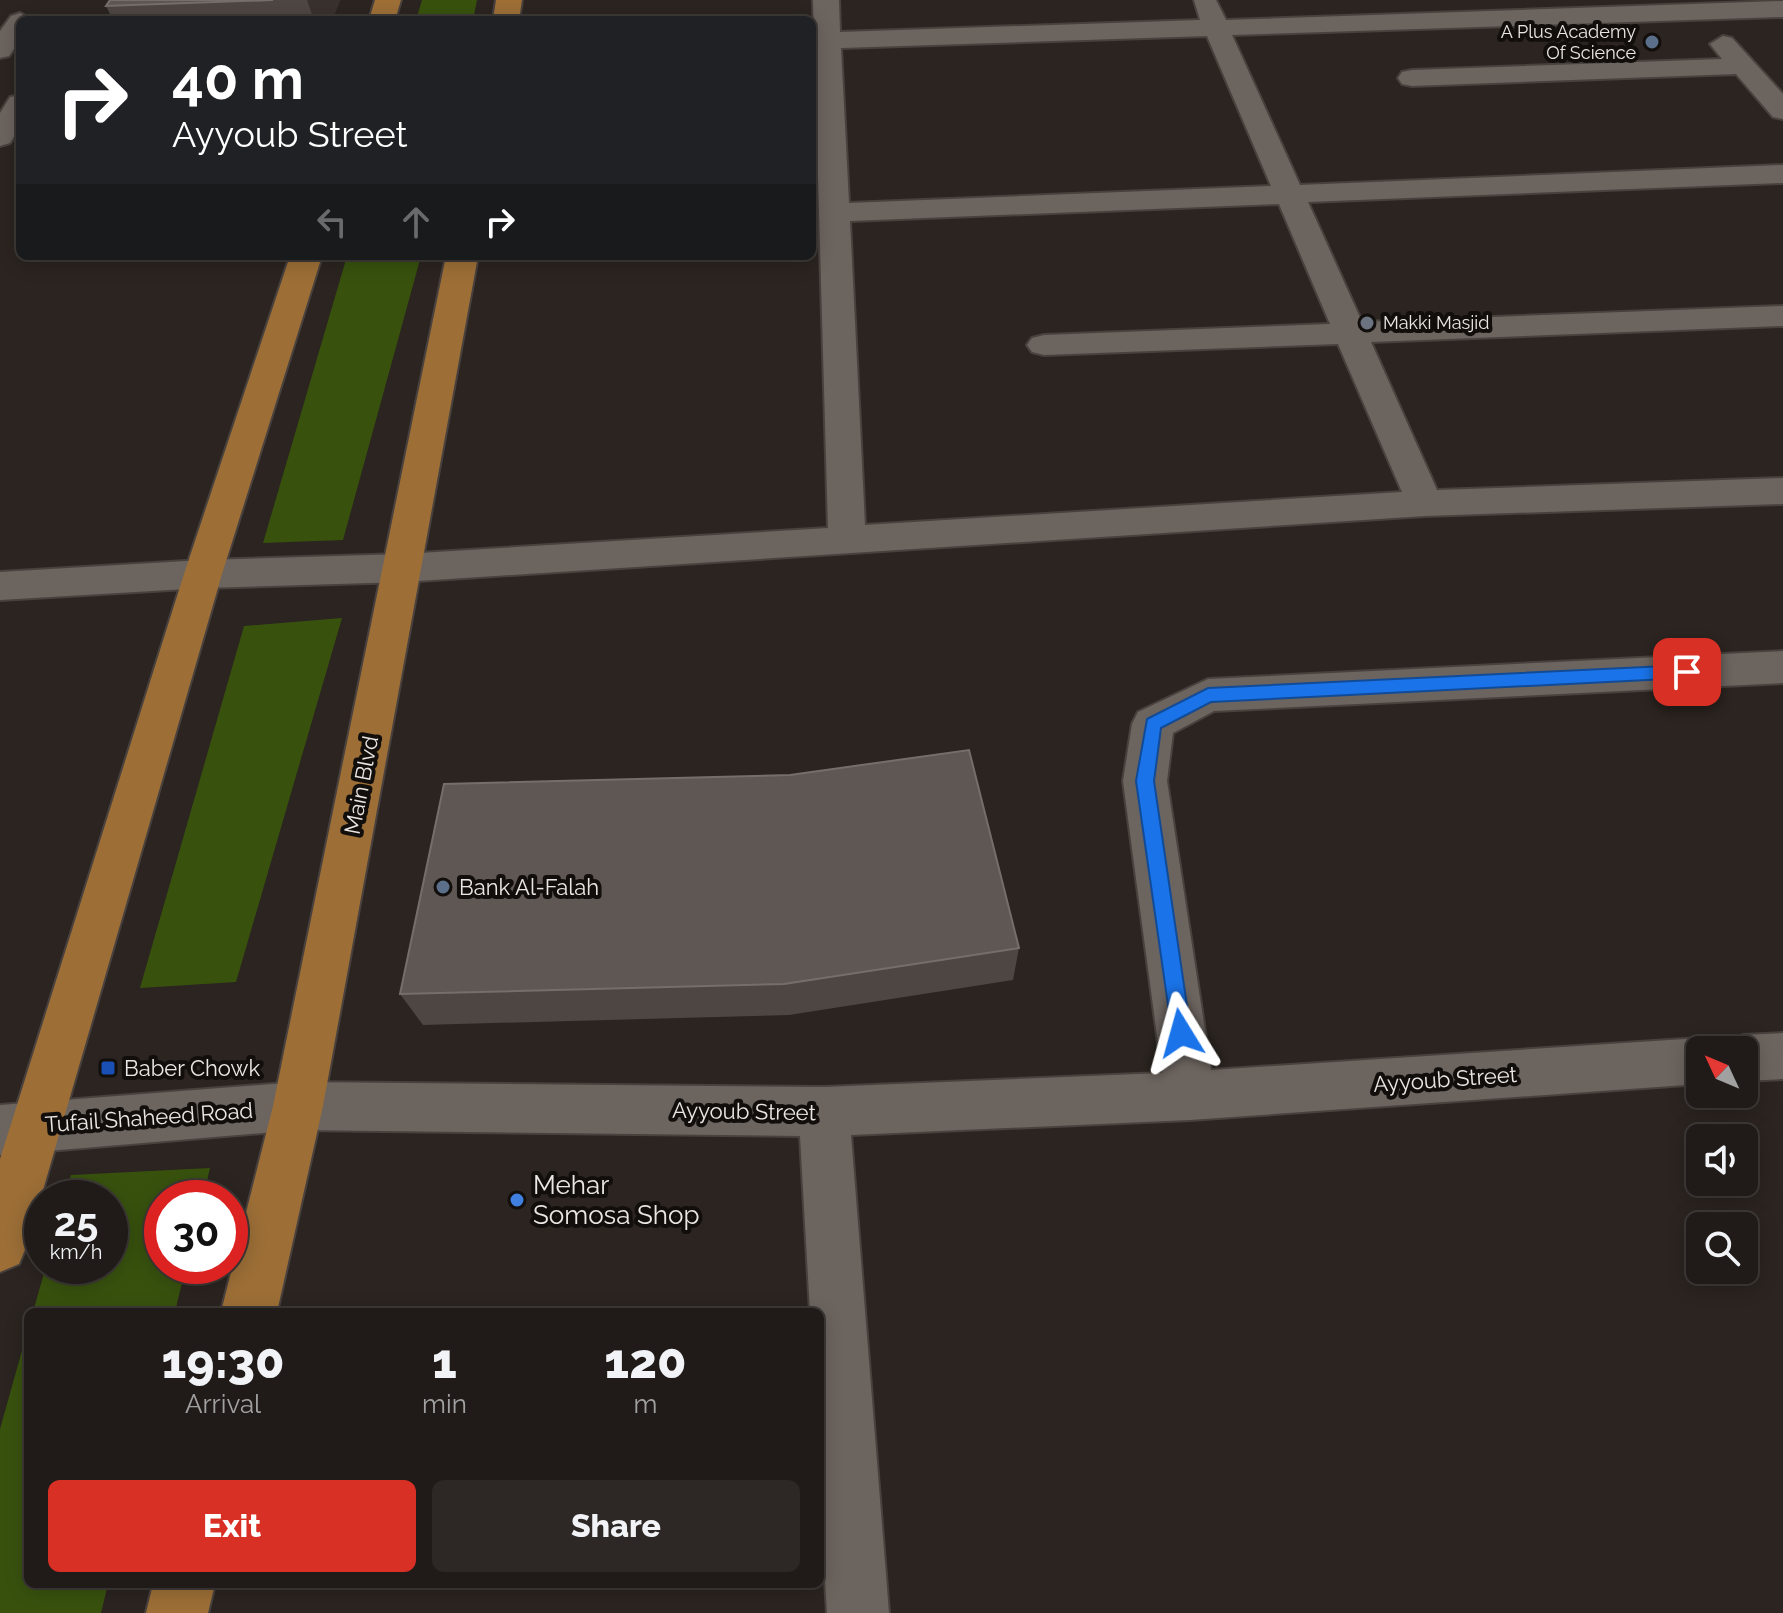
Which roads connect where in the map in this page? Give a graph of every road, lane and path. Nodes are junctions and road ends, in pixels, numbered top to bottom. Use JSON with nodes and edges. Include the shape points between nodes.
{"nodes":[{"id":1,"x":826,"y":0,"type":"edge"},
{"id":2,"x":1690,"y":6,"type":"edge"},
{"id":3,"x":1783,"y":9,"type":"edge"},
{"id":4,"x":1209,"y":13,"type":"edge"},
{"id":5,"x":16,"y":26,"type":"edge"},
{"id":6,"x":820,"y":41,"type":"edge"},
{"id":7,"x":0,"y":50,"type":"edge"},
{"id":8,"x":1742,"y":66,"type":"junction"},
{"id":9,"x":1412,"y":78,"type":"dead end"},
{"id":10,"x":1779,"y":101,"type":"edge"},
{"id":11,"x":16,"y":110,"type":"edge"},
{"id":12,"x":0,"y":137,"type":"edge"},
{"id":13,"x":1783,"y":174,"type":"edge"},
{"id":14,"x":1290,"y":196,"type":"junction"},
{"id":15,"x":836,"y":213,"type":"junction"},
{"id":16,"x":305,"y":260,"type":"edge"},
{"id":17,"x":461,"y":260,"type":"edge"},
{"id":18,"x":1783,"y":316,"type":"edge"},
{"id":19,"x":1354,"y":334,"type":"junction"},
{"id":20,"x":1044,"y":345,"type":"dead end"},
{"id":21,"x":1783,"y":491,"type":"edge"},
{"id":22,"x":1425,"y":503,"type":"junction"},
{"id":23,"x":847,"y":540,"type":"junction"},
{"id":24,"x":403,"y":568,"type":"junction"},
{"id":25,"x":203,"y":574,"type":"junction"},
{"id":26,"x":0,"y":586,"type":"edge"},
{"id":27,"x":1783,"y":667,"type":"edge"},
{"id":28,"x":1783,"y":1056,"type":"edge"},
{"id":29,"x":1758,"y":1057,"type":"edge"},
{"id":30,"x":1686,"y":1062,"type":"edge"},
{"id":31,"x":1190,"y":1096,"type":"junction"},
{"id":32,"x":298,"y":1106,"type":"junction"},
{"id":33,"x":824,"y":1112,"type":"junction"},
{"id":34,"x":17,"y":1128,"type":"edge"},
{"id":35,"x":0,"y":1245,"type":"edge"},
{"id":36,"x":250,"y":1308,"type":"edge"},
{"id":37,"x":183,"y":1588,"type":"edge"},
{"id":38,"x":177,"y":1613,"type":"edge"},
{"id":39,"x":858,"y":1613,"type":"edge"}],
"edges":[{"from":1,"to":6,"type":"street"},
{"from":2,"to":3,"type":"street"},
{"from":2,"to":4,"type":"street"},
{"from":2,"to":8,"type":"street"},
{"from":4,"to":6,"type":"street"},
{"from":4,"to":14,"type":"street"},
{"from":5,"to":7,"type":"street"},
{"from":6,"to":15,"type":"street"},
{"from":8,"to":9,"type":"street"},
{"from":8,"to":10,"type":"street"},
{"from":11,"to":12,"type":"street"},
{"from":13,"to":14,"type":"street"},
{"from":14,"to":15,"type":"street"},
{"from":14,"to":19,"type":"street"},
{"from":15,"to":23,"type":"street"},
{"from":16,"to":25,"type":"main road"},
{"from":17,"to":24,"type":"main road","name":"Main Blvd"},
{"from":18,"to":19,"type":"street"},
{"from":19,"to":20,"type":"street"},
{"from":19,"to":22,"type":"street"},
{"from":21,"to":22,"type":"street"},
{"from":22,"to":23,"type":"street"},
{"from":23,"to":24,"type":"street"},
{"from":24,"to":25,"type":"street"},
{"from":24,"to":32,"type":"main road","name":"Main Blvd"},
{"from":25,"to":26,"type":"street"},
{"from":25,"to":34,"type":"main road"},
{"from":27,"to":31,"type":"street","via":[[1208,695],[1153,724],[1145,781]]},
{"from":28,"to":29,"type":"street"},
{"from":30,"to":31,"type":"street","name":"Ayyoub Street"},
{"from":31,"to":33,"type":"street","name":"Ayyoub Street"},
{"from":32,"to":33,"type":"street","name":"Ayyoub Street"},
{"from":32,"to":34,"type":"street","name":"Tufail Shaheed Road"},
{"from":32,"to":36,"type":"main road","name":"Main Blvd"},
{"from":33,"to":39,"type":"street"},
{"from":34,"to":35,"type":"main road"},
{"from":37,"to":38,"type":"main road"}]}
